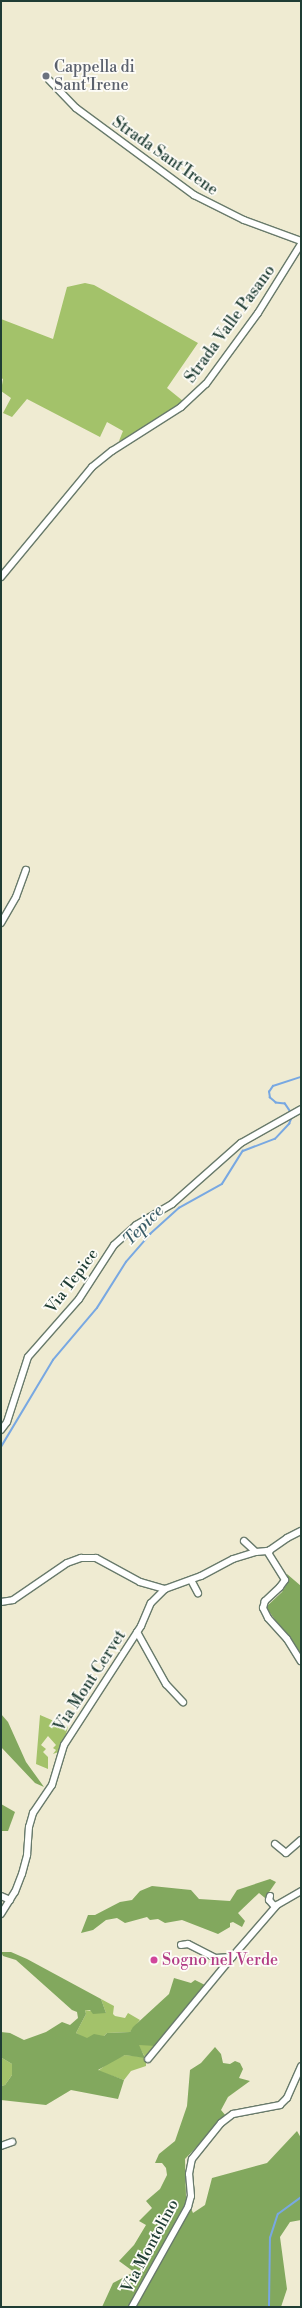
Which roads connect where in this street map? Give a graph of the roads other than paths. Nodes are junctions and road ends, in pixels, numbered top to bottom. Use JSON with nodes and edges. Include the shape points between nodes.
{"nodes":[{"id":1,"x":50,"y":80,"type":"dead end"},
{"id":2,"x":301,"y":242,"type":"edge"},
{"id":3,"x":1,"y":577,"type":"edge"},
{"id":4,"x":26,"y":870,"type":"dead end"},
{"id":5,"x":1,"y":923,"type":"edge"},
{"id":6,"x":298,"y":1110,"type":"edge"},
{"id":7,"x":1,"y":1430,"type":"edge"},
{"id":8,"x":301,"y":1531,"type":"edge"},
{"id":9,"x":244,"y":1540,"type":"dead end"},
{"id":10,"x":256,"y":1552,"type":"junction"},
{"id":11,"x":269,"y":1553,"type":"junction"},
{"id":12,"x":191,"y":1580,"type":"junction"},
{"id":13,"x":165,"y":1589,"type":"junction"},
{"id":14,"x":198,"y":1593,"type":"dead end"},
{"id":15,"x":1,"y":1602,"type":"edge"},
{"id":16,"x":137,"y":1632,"type":"junction"},
{"id":17,"x":301,"y":1661,"type":"edge"},
{"id":18,"x":183,"y":1702,"type":"dead end"},
{"id":19,"x":301,"y":1840,"type":"edge"},
{"id":20,"x":275,"y":1844,"type":"dead end"},
{"id":21,"x":301,"y":1891,"type":"edge"},
{"id":22,"x":1,"y":1896,"type":"edge"},
{"id":23,"x":270,"y":1896,"type":"dead end"},
{"id":24,"x":10,"y":1900,"type":"junction"},
{"id":25,"x":275,"y":1908,"type":"junction"},
{"id":26,"x":1,"y":1914,"type":"edge"},
{"id":27,"x":181,"y":1945,"type":"dead end"},
{"id":28,"x":232,"y":1957,"type":"junction"},
{"id":29,"x":148,"y":2059,"type":"dead end"},
{"id":30,"x":301,"y":2066,"type":"edge"},
{"id":31,"x":12,"y":2142,"type":"dead end"},
{"id":32,"x":1,"y":2146,"type":"edge"},
{"id":33,"x":132,"y":2307,"type":"edge"}],
"edges":[{"from":1,"to":2,"type":"street","name":"Strada Sant'Irene","via":[[76,108],[194,195],[244,220]]},
{"from":2,"to":3,"type":"street","name":"Strada Valle Pasano","via":[[258,314],[206,384],[181,406],[92,467]]},
{"from":4,"to":5,"type":"street","via":[[16,897]]},
{"from":6,"to":7,"type":"street","name":"Via Tepice","via":[[241,1143],[178,1199],[136,1225],[114,1245],[79,1298],[28,1357],[7,1422]]},
{"from":8,"to":11,"type":"street","via":[[287,1538]]},
{"from":9,"to":10,"type":"street"},
{"from":10,"to":11,"type":"street"},
{"from":10,"to":12,"type":"street","via":[[233,1559]]},
{"from":11,"to":17,"type":"street","via":[[285,1580],[265,1601],[263,1608]]},
{"from":12,"to":13,"type":"street"},
{"from":12,"to":14,"type":"street"},
{"from":13,"to":15,"type":"street","via":[[140,1582],[105,1562],[88,1557],[67,1563],[13,1600]]},
{"from":13,"to":16,"type":"street","name":"Via Mont Cervet","via":[[152,1603]]},
{"from":16,"to":18,"type":"street","name":"Via Mont Cervet","via":[[166,1684]]},
{"from":16,"to":24,"type":"street","name":"Via Mont Cervet","via":[[64,1745],[52,1785],[33,1813],[27,1855]]},
{"from":19,"to":20,"type":"street","via":[[286,1853]]},
{"from":21,"to":25,"type":"street"},
{"from":22,"to":24,"type":"street"},
{"from":23,"to":25,"type":"street","via":[[269,1900]]},
{"from":24,"to":26,"type":"street","name":"Via Mont Cervet"},
{"from":25,"to":28,"type":"street"},
{"from":27,"to":28,"type":"street","via":[[188,1944],[215,1958]]},
{"from":28,"to":29,"type":"street"},
{"from":30,"to":33,"type":"street","name":"Via Montolino","via":[[287,2098],[280,2105],[233,2114],[221,2123],[192,2159],[191,2196],[188,2208]]},
{"from":31,"to":32,"type":"street"}]}
